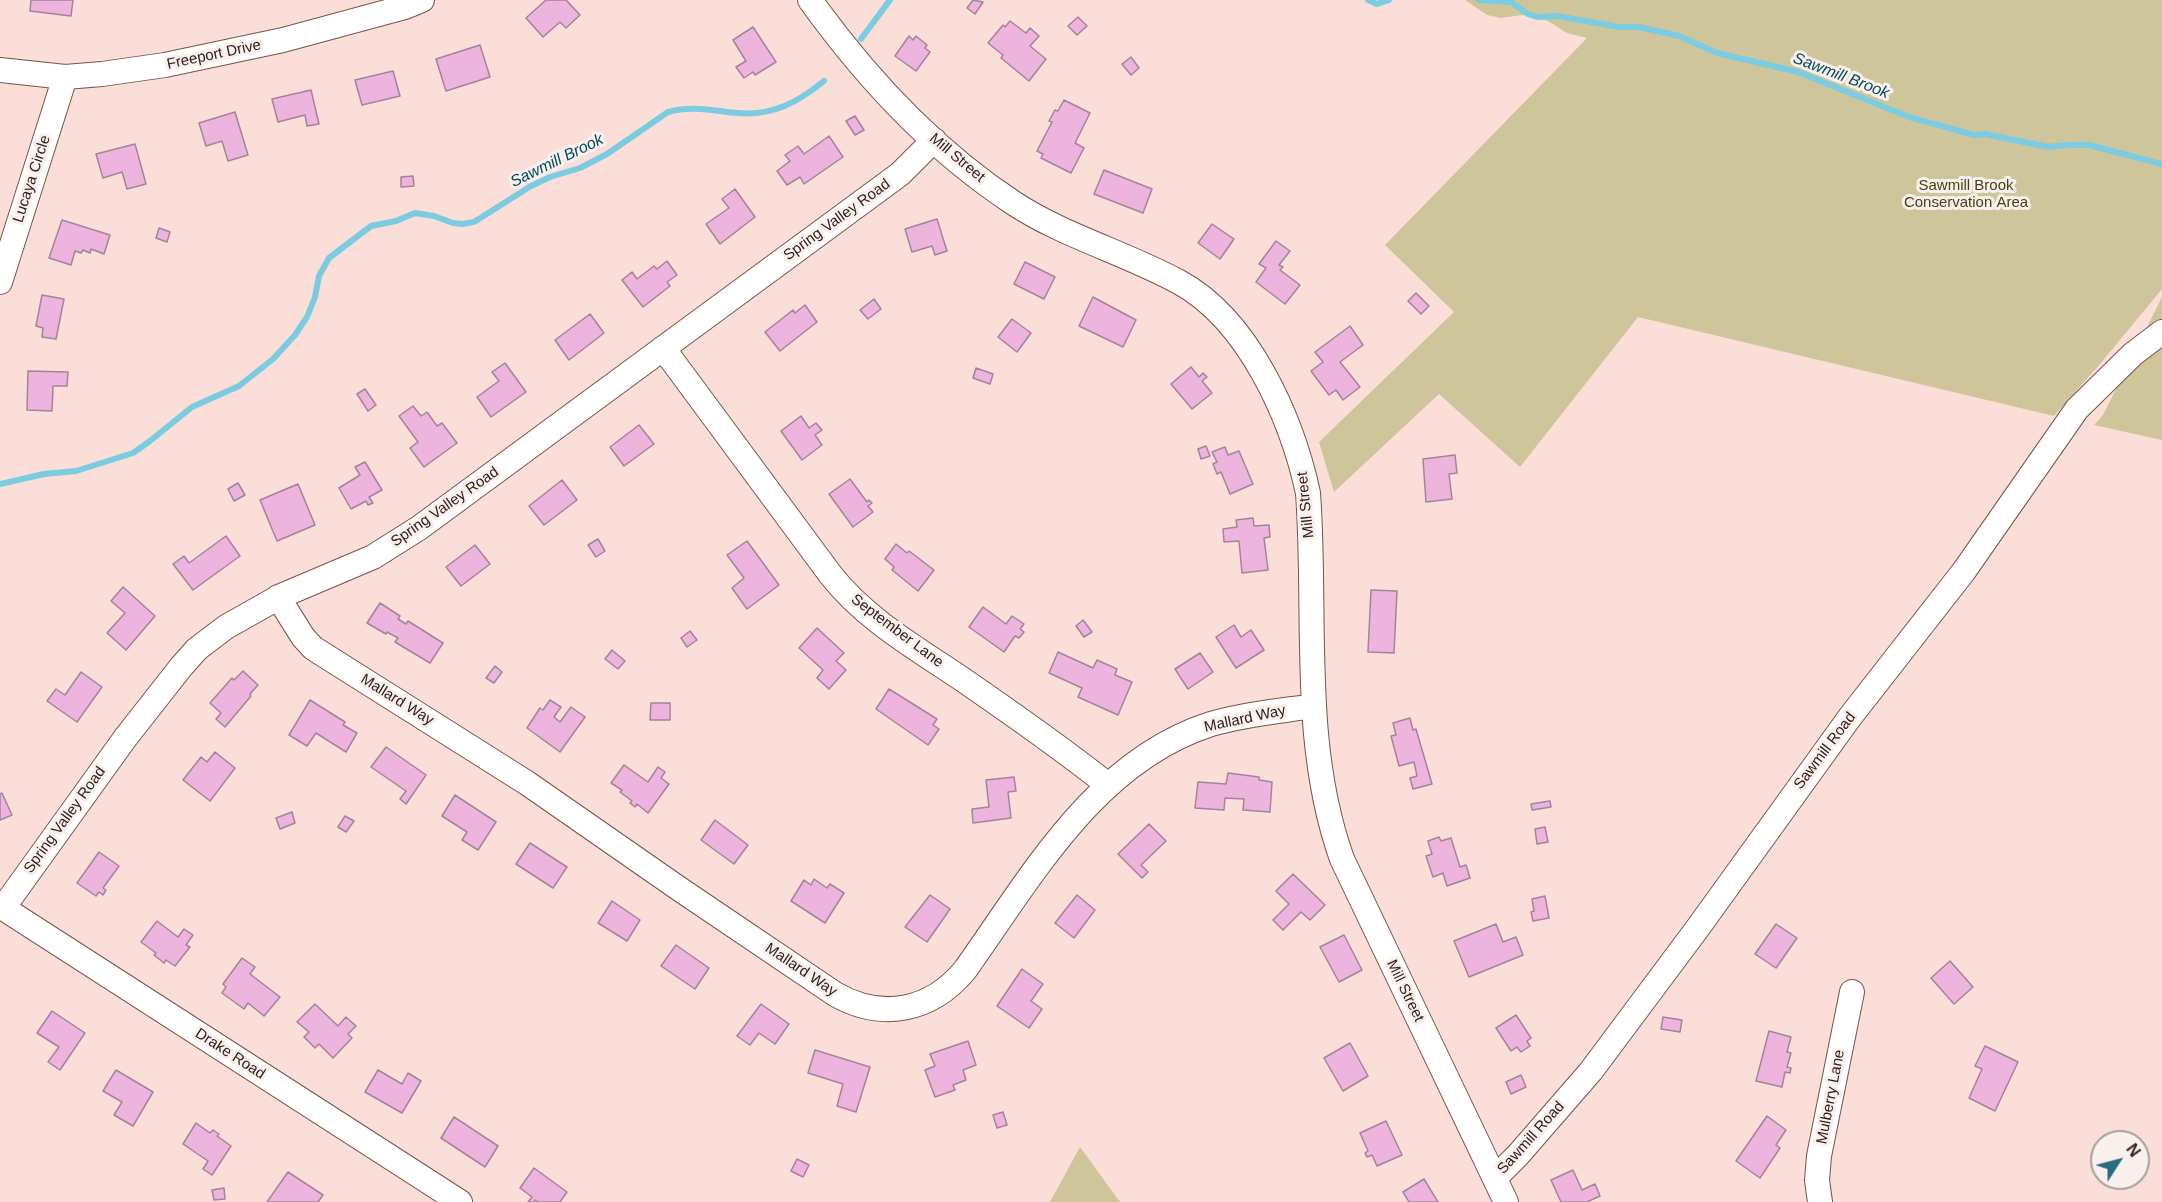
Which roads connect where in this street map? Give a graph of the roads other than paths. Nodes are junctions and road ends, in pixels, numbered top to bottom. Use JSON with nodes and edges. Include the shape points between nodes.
{"nodes":[{"id":1,"x":422,"y":0,"type":"edge"},
{"id":2,"x":810,"y":0,"type":"edge"},
{"id":3,"x":0,"y":70,"type":"edge"},
{"id":4,"x":65,"y":76,"type":"junction"},
{"id":5,"x":934,"y":140,"type":"junction"},
{"id":6,"x":0,"y":282,"type":"edge"},
{"id":7,"x":2162,"y":332,"type":"edge"},
{"id":8,"x":663,"y":348,"type":"junction"},
{"id":9,"x":278,"y":597,"type":"junction"},
{"id":10,"x":1314,"y":706,"type":"junction"},
{"id":11,"x":1108,"y":785,"type":"junction"},
{"id":12,"x":1,"y":907,"type":"edge"},
{"id":13,"x":1852,"y":992,"type":"dead end"},
{"id":14,"x":1495,"y":1178,"type":"junction"},
{"id":15,"x":460,"y":1202,"type":"edge"},
{"id":16,"x":1506,"y":1202,"type":"edge"},
{"id":17,"x":1820,"y":1202,"type":"edge"}],
"edges":[{"from":1,"to":4,"type":"street","name":"Freeport Drive","via":[[283,40],[165,65]]},
{"from":2,"to":5,"type":"street","name":"Mill Street","via":[[867,72]]},
{"from":3,"to":4,"type":"street","name":"Freeport Drive"},
{"from":4,"to":6,"type":"street","name":"Lucaya Circle"},
{"from":5,"to":8,"type":"street","name":"Spring Valley Road","via":[[900,174]]},
{"from":5,"to":10,"type":"street","name":"Mill Street","via":[[1036,216],[1192,289],[1214,307],[1249,352],[1286,419],[1308,493]]},
{"from":7,"to":14,"type":"street","name":"Sawmill Road","via":[[2133,354],[2077,409],[1964,571],[1850,717],[1598,1061]]},
{"from":8,"to":9,"type":"street","name":"Spring Valley Road","via":[[419,528],[373,557]]},
{"from":8,"to":11,"type":"street","name":"September Lane","via":[[848,595]]},
{"from":9,"to":11,"type":"street","name":"Mallard Way","via":[[313,648],[527,783],[835,994],[871,1008],[910,1007],[937,996],[952,984],[1070,824]]},
{"from":9,"to":12,"type":"street","name":"Spring Valley Road","via":[[197,649],[126,737]]},
{"from":10,"to":11,"type":"street","name":"Mallard Way","via":[[1202,728],[1159,748]]},
{"from":10,"to":14,"type":"street","name":"Mill Street","via":[[1325,804],[1342,859]]},
{"from":12,"to":15,"type":"street","name":"Drake Road"},
{"from":13,"to":17,"type":"street","name":"Mulberry Lane","via":[[1819,1156]]},
{"from":14,"to":16,"type":"street","name":"Mill Street"}]}
